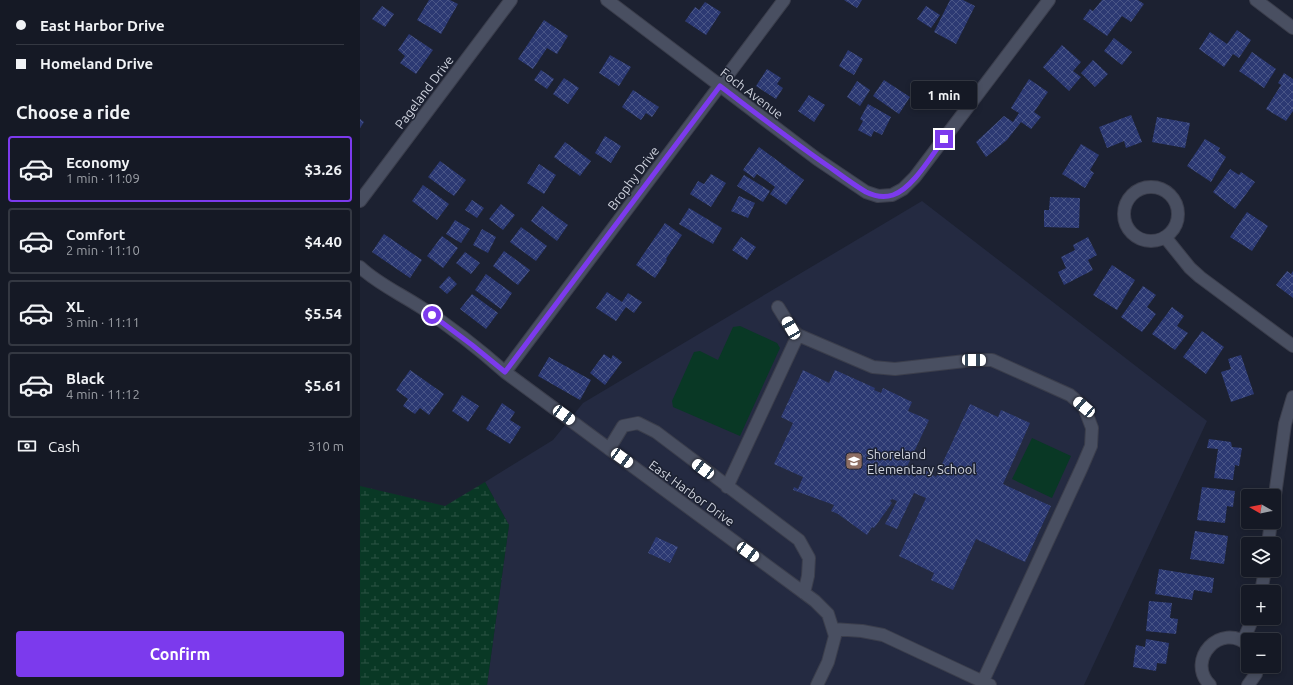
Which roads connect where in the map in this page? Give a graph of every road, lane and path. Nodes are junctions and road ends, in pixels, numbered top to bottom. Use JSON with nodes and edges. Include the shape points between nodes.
{"nodes":[{"id":1,"x":511,"y":0,"type":"edge"},
{"id":2,"x":607,"y":0,"type":"edge"},
{"id":3,"x":784,"y":0,"type":"edge"},
{"id":4,"x":1049,"y":0,"type":"edge"},
{"id":5,"x":1256,"y":0,"type":"edge"},
{"id":6,"x":1292,"y":26,"type":"edge"},
{"id":7,"x":720,"y":86,"type":"junction"},
{"id":8,"x":360,"y":201,"type":"edge"},
{"id":9,"x":1166,"y":237,"type":"junction"},
{"id":10,"x":360,"y":267,"type":"edge"},
{"id":11,"x":778,"y":307,"type":"dead end"},
{"id":12,"x":798,"y":335,"type":"junction"},
{"id":13,"x":1293,"y":346,"type":"edge"},
{"id":14,"x":505,"y":372,"type":"junction"},
{"id":15,"x":1293,"y":397,"type":"edge"},
{"id":16,"x":609,"y":449,"type":"junction"},
{"id":17,"x":727,"y":487,"type":"junction"},
{"id":18,"x":1276,"y":489,"type":"edge"},
{"id":19,"x":804,"y":593,"type":"junction"},
{"id":20,"x":833,"y":629,"type":"junction"},
{"id":21,"x":1241,"y":642,"type":"edge"},
{"id":22,"x":1256,"y":673,"type":"edge"},
{"id":23,"x":986,"y":683,"type":"edge"},
{"id":24,"x":817,"y":685,"type":"edge"},
{"id":25,"x":1210,"y":685,"type":"edge"},
{"id":26,"x":1248,"y":685,"type":"edge"}],
"edges":[{"from":1,"to":8,"type":"street","name":"Pageland Drive"},
{"from":2,"to":7,"type":"street","name":"Foch Avenue"},
{"from":3,"to":7,"type":"street","name":"Brophy Drive"},
{"from":4,"to":7,"type":"street","name":"Foch Avenue","via":[[915,177],[897,193],[887,196],[866,192],[817,159]]},
{"from":5,"to":6,"type":"street"},
{"from":7,"to":14,"type":"street","name":"Brophy Drive"},
{"from":9,"to":9,"type":"street","via":[[1145,241],[1137,238],[1126,226],[1125,206],[1132,194],[1153,186],[1172,196],[1176,202],[1177,222]]},
{"from":9,"to":13,"type":"street","via":[[1200,277]]},
{"from":10,"to":14,"type":"street","name":"East Harbor Drive","via":[[441,321]]},
{"from":11,"to":12,"type":"street"},
{"from":12,"to":17,"type":"street"},
{"from":12,"to":23,"type":"street","via":[[873,368],[895,369],[992,360],[1070,395],[1084,407],[1092,428],[1091,446]]},
{"from":14,"to":16,"type":"street","name":"East Harbor Drive"},
{"from":15,"to":18,"type":"street","via":[[1285,424]]},
{"from":16,"to":17,"type":"street","via":[[623,426],[638,423],[656,432]]},
{"from":16,"to":19,"type":"street","name":"East Harbor Drive"},
{"from":17,"to":19,"type":"street","via":[[799,540],[809,558]]},
{"from":19,"to":20,"type":"street","name":"East Harbor Drive","via":[[828,614]]},
{"from":20,"to":23,"type":"street","via":[[875,632]]},
{"from":20,"to":24,"type":"street","name":"East Harbor Drive","via":[[835,636],[828,662]]},
{"from":21,"to":25,"type":"street","via":[[1224,638],[1206,650],[1202,671]]},
{"from":22,"to":26,"type":"street"}]}
